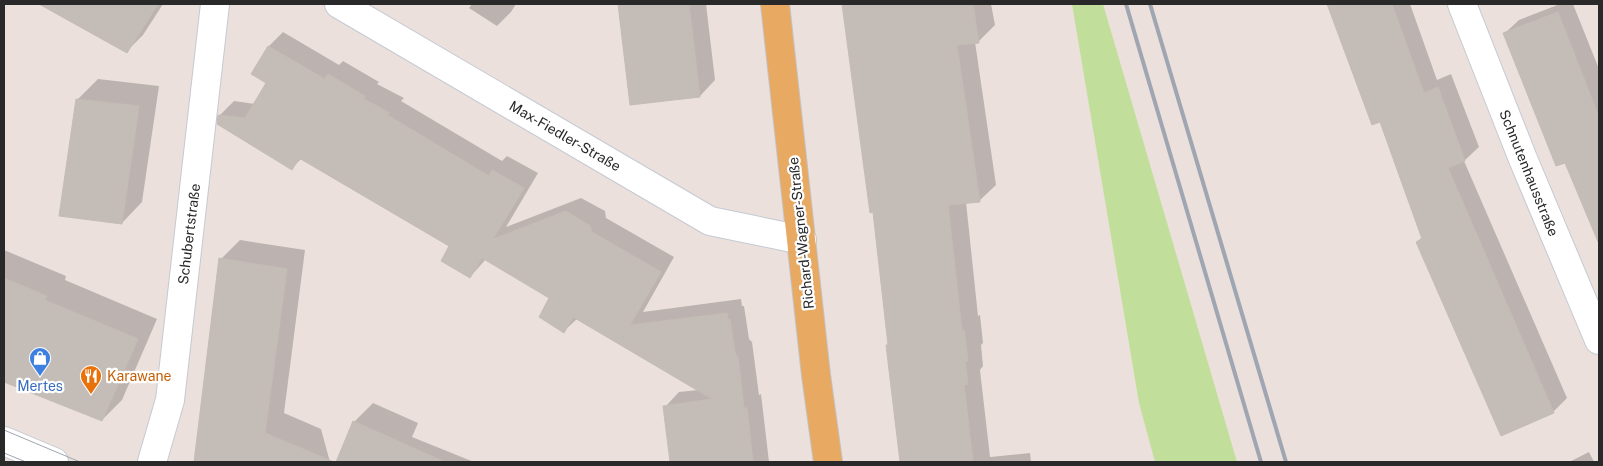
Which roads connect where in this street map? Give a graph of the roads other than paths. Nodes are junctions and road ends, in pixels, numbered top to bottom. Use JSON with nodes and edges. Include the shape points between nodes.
{"nodes":[{"id":1,"x":216,"y":4,"type":"edge"},
{"id":2,"x":338,"y":4,"type":"edge"},
{"id":3,"x":775,"y":4,"type":"edge"},
{"id":4,"x":1462,"y":4,"type":"edge"},
{"id":5,"x":802,"y":240,"type":"junction"},
{"id":6,"x":1599,"y":340,"type":"edge"},
{"id":7,"x":4,"y":441,"type":"edge"},
{"id":8,"x":54,"y":462,"type":"edge"},
{"id":9,"x":152,"y":462,"type":"edge"},
{"id":10,"x":828,"y":462,"type":"edge"}],
"edges":[{"from":1,"to":9,"type":"street","name":"Schubertstraße","via":[[170,400]]},
{"from":2,"to":5,"type":"street","name":"Max-Fiedler-Straße","via":[[710,221]]},
{"from":3,"to":5,"type":"main road","name":"Richard-Wagner-Straße"},
{"from":4,"to":6,"type":"street","name":"Schnutenhausstraße"},
{"from":5,"to":10,"type":"main road","name":"Richard-Wagner-Straße"},
{"from":7,"to":8,"type":"street"}]}
